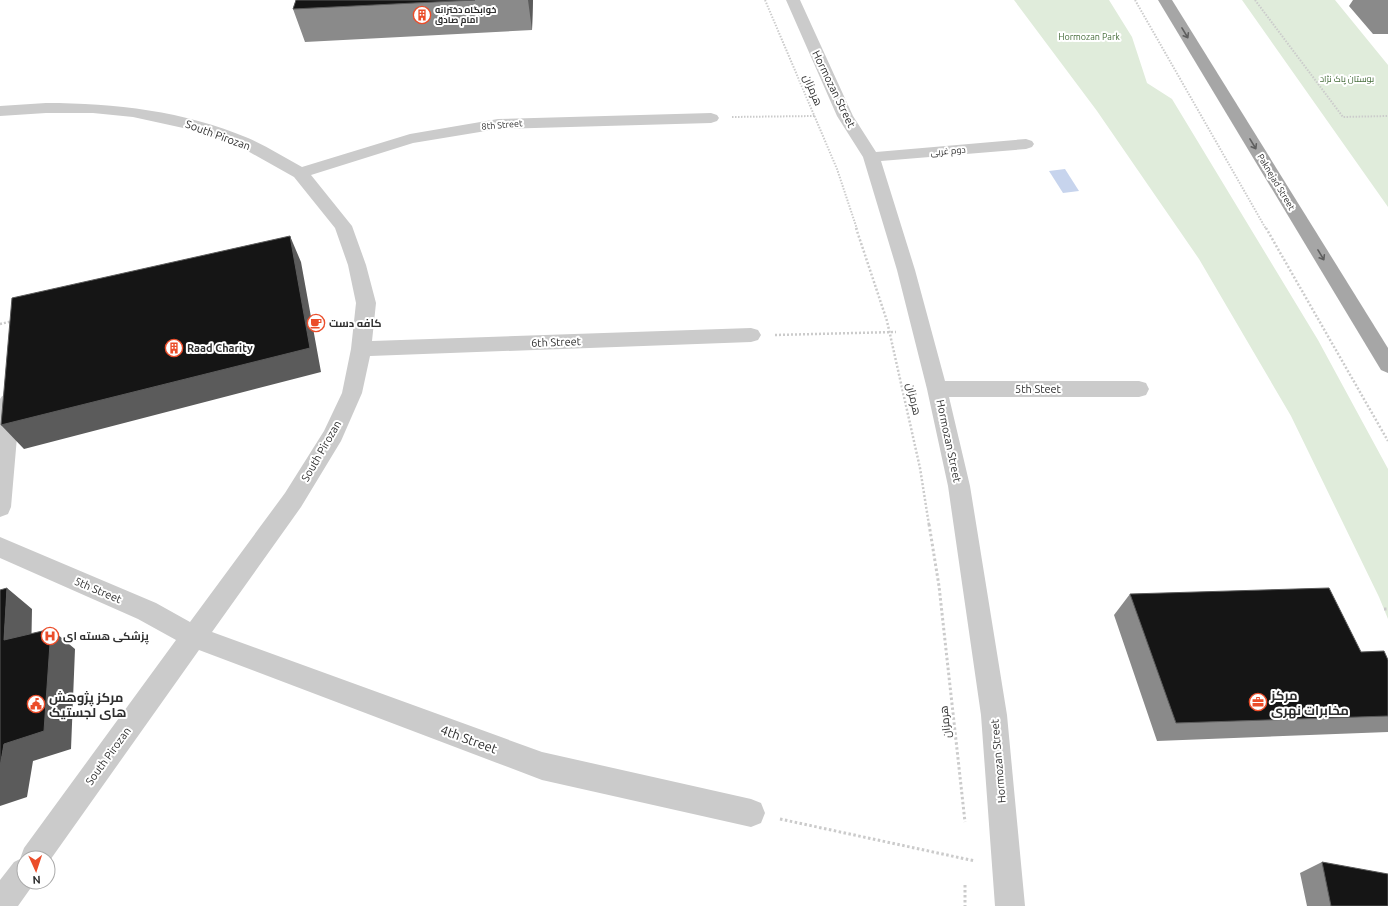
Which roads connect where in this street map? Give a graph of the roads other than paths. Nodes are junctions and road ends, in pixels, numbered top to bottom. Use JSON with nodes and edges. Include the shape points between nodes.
{"nodes":[{"id":1,"x":793,"y":0,"type":"edge"},
{"id":2,"x":1165,"y":0,"type":"edge"},
{"id":3,"x":0,"y":111,"type":"edge"},
{"id":4,"x":711,"y":118,"type":"road end"},
{"id":5,"x":1026,"y":144,"type":"dead end"},
{"id":6,"x":871,"y":157,"type":"junction"},
{"id":7,"x":300,"y":173,"type":"junction"},
{"id":8,"x":751,"y":335,"type":"road end"},
{"id":9,"x":361,"y":349,"type":"junction"},
{"id":10,"x":1388,"y":364,"type":"edge"},
{"id":11,"x":11,"y":383,"type":"edge"},
{"id":12,"x":938,"y":388,"type":"junction"},
{"id":13,"x":1139,"y":389,"type":"dead end"},
{"id":14,"x":0,"y":507,"type":"edge"},
{"id":15,"x":0,"y":547,"type":"edge"},
{"id":16,"x":194,"y":637,"type":"junction"},
{"id":17,"x":751,"y":813,"type":"road end"},
{"id":18,"x":40,"y":850,"type":"edge"},
{"id":19,"x":16,"y":883,"type":"edge"},
{"id":20,"x":0,"y":905,"type":"edge"},
{"id":21,"x":1010,"y":906,"type":"edge"}],
"edges":[{"from":1,"to":6,"type":"street","name":"Hormozan Street","via":[[845,116]]},
{"from":2,"to":10,"type":"main road","name":"Paknejad Street","one_way":true},
{"from":3,"to":7,"type":"street","name":"South Pirozan","via":[[94,108],[170,119],[203,127],[243,142]]},
{"from":4,"to":7,"type":"street","name":"8th Street","via":[[498,124],[410,139]]},
{"from":5,"to":6,"type":"street","name":"دوم غربی"},
{"from":6,"to":12,"type":"street","name":"Hormozan Street"},
{"from":7,"to":9,"type":"street","name":"South Pirozan","via":[[343,226],[357,265],[366,303]]},
{"from":8,"to":9,"type":"street","name":"6th Street"},
{"from":9,"to":16,"type":"street","name":"South Pirozan","via":[[352,393],[333,435],[293,500]]},
{"from":11,"to":14,"type":"street"},
{"from":12,"to":13,"type":"street","name":"5th Steet"},
{"from":12,"to":21,"type":"street","name":"Hormozan Street","via":[[959,486],[994,715]]},
{"from":15,"to":16,"type":"street","name":"5th Street","via":[[147,611]]},
{"from":16,"to":17,"type":"street","name":"4th Street","via":[[542,766]]},
{"from":16,"to":18,"type":"street","name":"South Pirozan"},
{"from":19,"to":20,"type":"street"}]}
